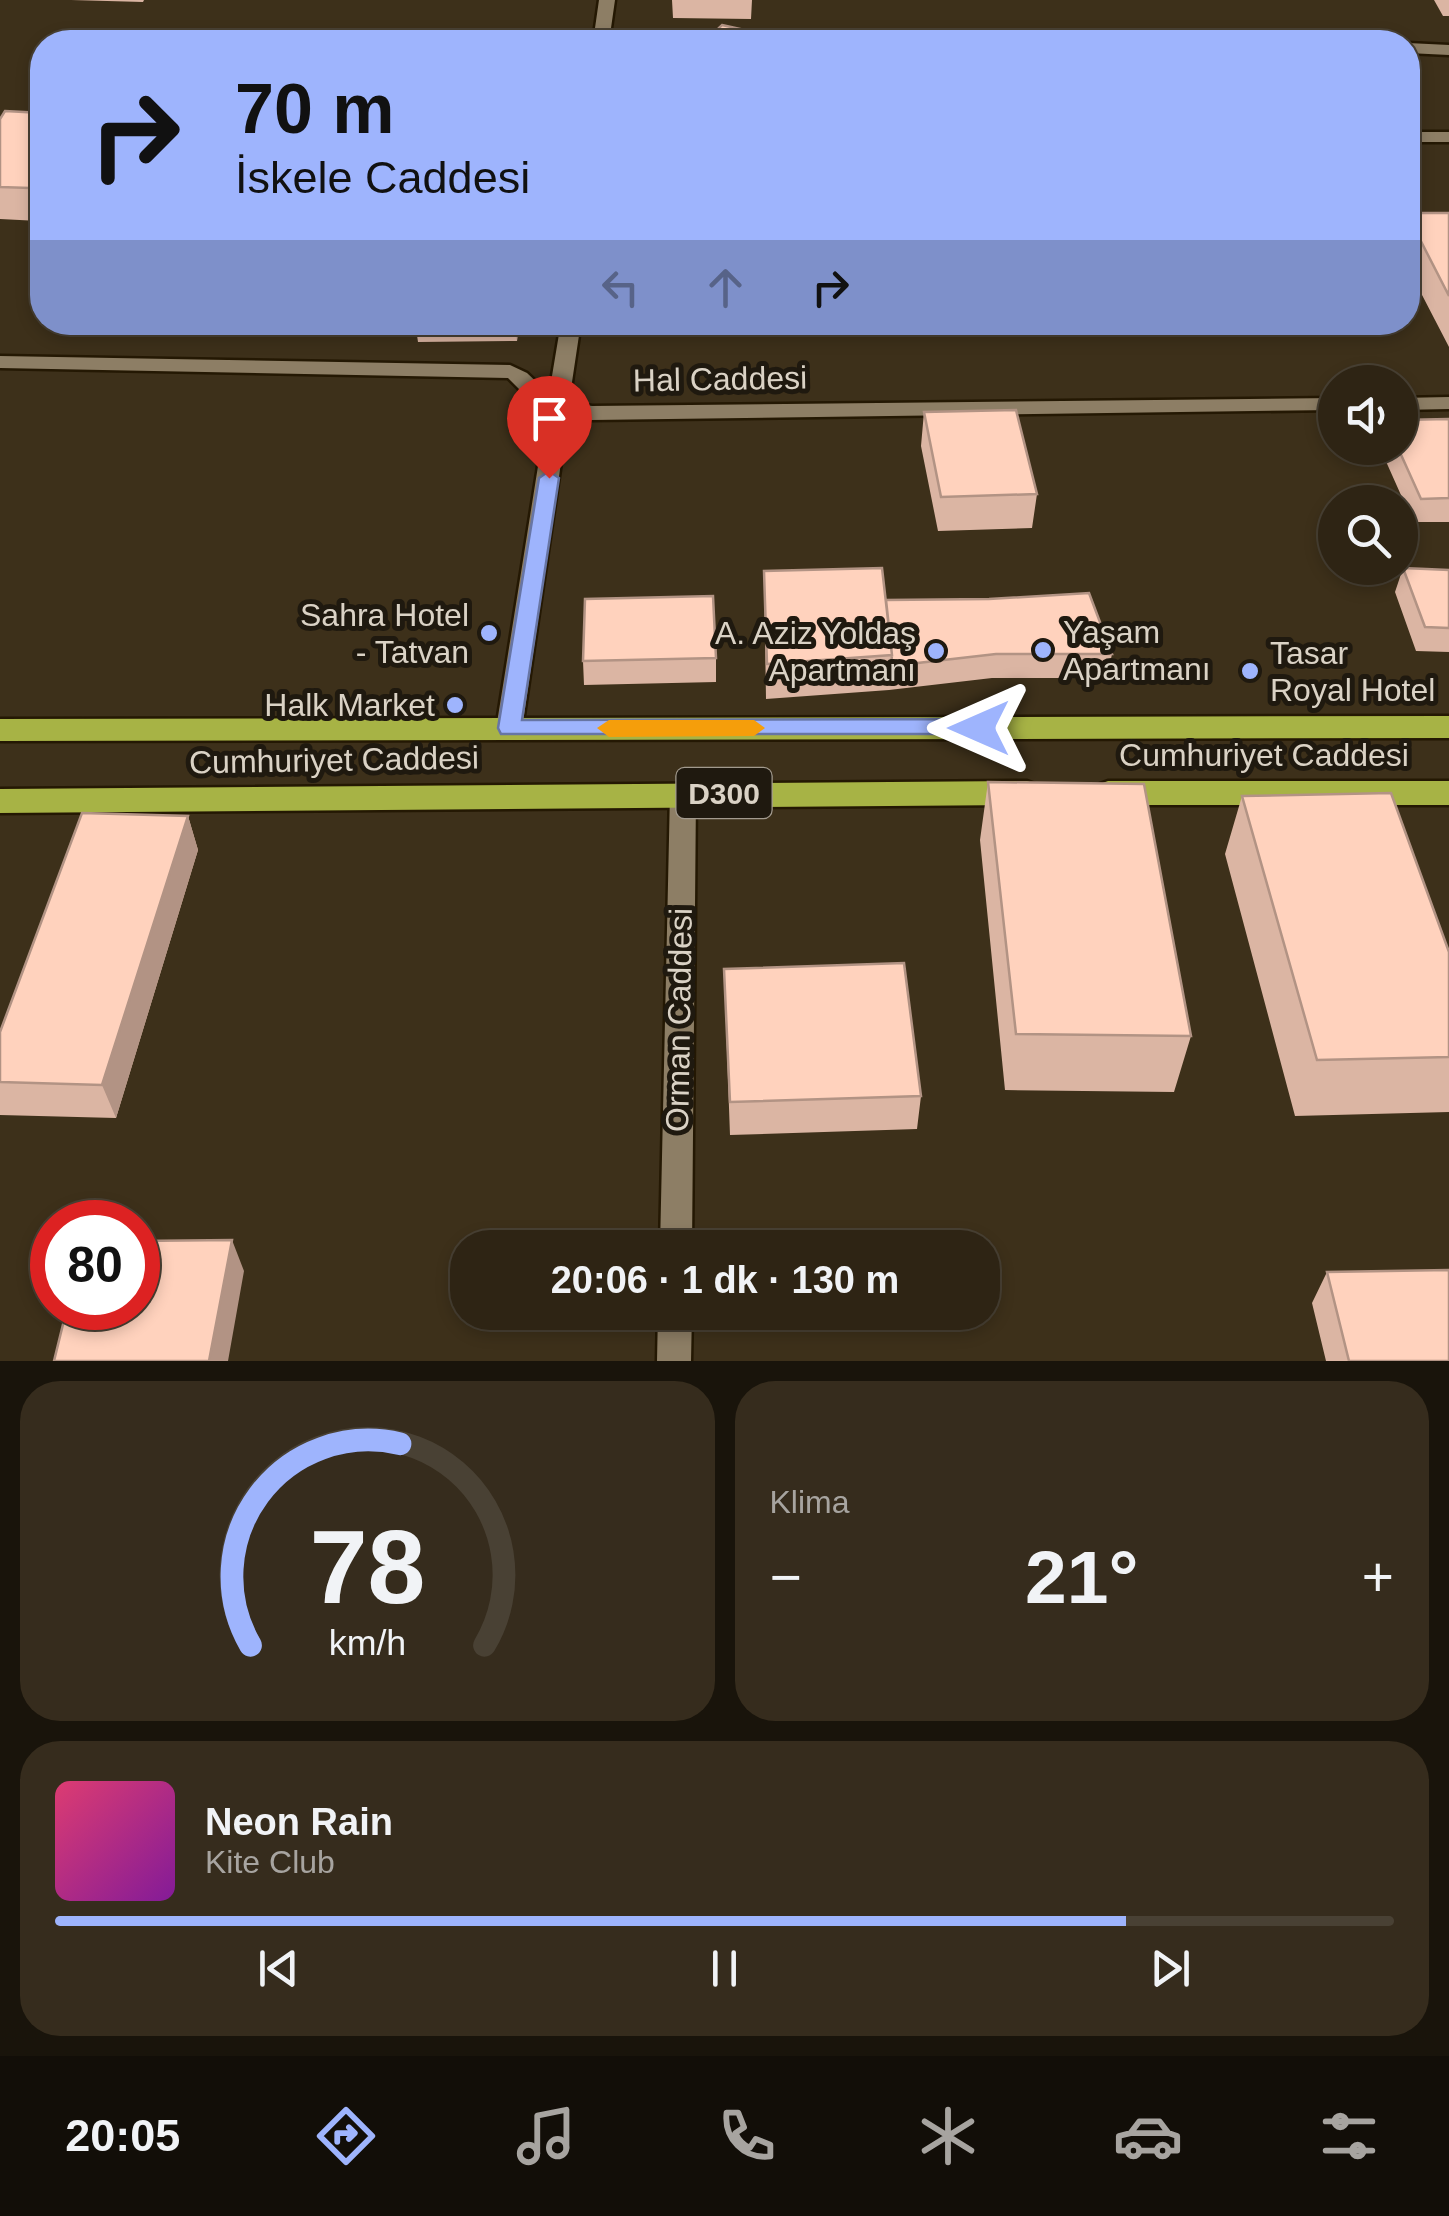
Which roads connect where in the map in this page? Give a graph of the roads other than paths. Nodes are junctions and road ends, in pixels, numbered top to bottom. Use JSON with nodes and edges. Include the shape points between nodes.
{"nodes":[{"id":1,"x":607,"y":0,"type":"edge"},
{"id":2,"x":603,"y":30,"type":"edge"},
{"id":3,"x":1420,"y":49,"type":"edge"},
{"id":4,"x":1449,"y":50,"type":"edge"},
{"id":5,"x":1420,"y":136,"type":"edge"},
{"id":6,"x":1449,"y":136,"type":"edge"},
{"id":7,"x":568,"y":335,"type":"edge"},
{"id":8,"x":0,"y":362,"type":"edge"},
{"id":9,"x":1449,"y":403,"type":"edge"},
{"id":10,"x":1318,"y":404,"type":"edge"},
{"id":11,"x":1418,"y":404,"type":"edge"},
{"id":12,"x":560,"y":406,"type":"junction"},
{"id":13,"x":1449,"y":727,"type":"edge"},
{"id":14,"x":510,"y":728,"type":"junction"},
{"id":15,"x":0,"y":730,"type":"edge"},
{"id":16,"x":1449,"y":792,"type":"edge"},
{"id":17,"x":683,"y":793,"type":"junction"},
{"id":18,"x":0,"y":801,"type":"edge"},
{"id":19,"x":676,"y":1230,"type":"edge"},
{"id":20,"x":675,"y":1330,"type":"edge"},
{"id":21,"x":674,"y":1361,"type":"edge"}],
"edges":[{"from":1,"to":2,"type":"street"},
{"from":3,"to":4,"type":"street"},
{"from":5,"to":6,"type":"street"},
{"from":7,"to":12,"type":"street"},
{"from":8,"to":12,"type":"street","name":"Hal Caddesi","via":[[510,371],[546,403]]},
{"from":9,"to":11,"type":"street"},
{"from":10,"to":12,"type":"street","name":"Hal Caddesi","via":[[592,413]]},
{"from":12,"to":14,"type":"street"},
{"from":13,"to":14,"type":"highway","name":"Cumhuriyet Caddesi","number":"D300"},
{"from":14,"to":15,"type":"highway","name":"Cumhuriyet Caddesi","number":"D300"},
{"from":16,"to":17,"type":"highway","name":"Cumhuriyet Caddesi","number":"D300"},
{"from":17,"to":18,"type":"highway","name":"Cumhuriyet Caddesi","number":"D300"},
{"from":17,"to":19,"type":"street","name":"Orman Caddesi"},
{"from":20,"to":21,"type":"street"}]}
